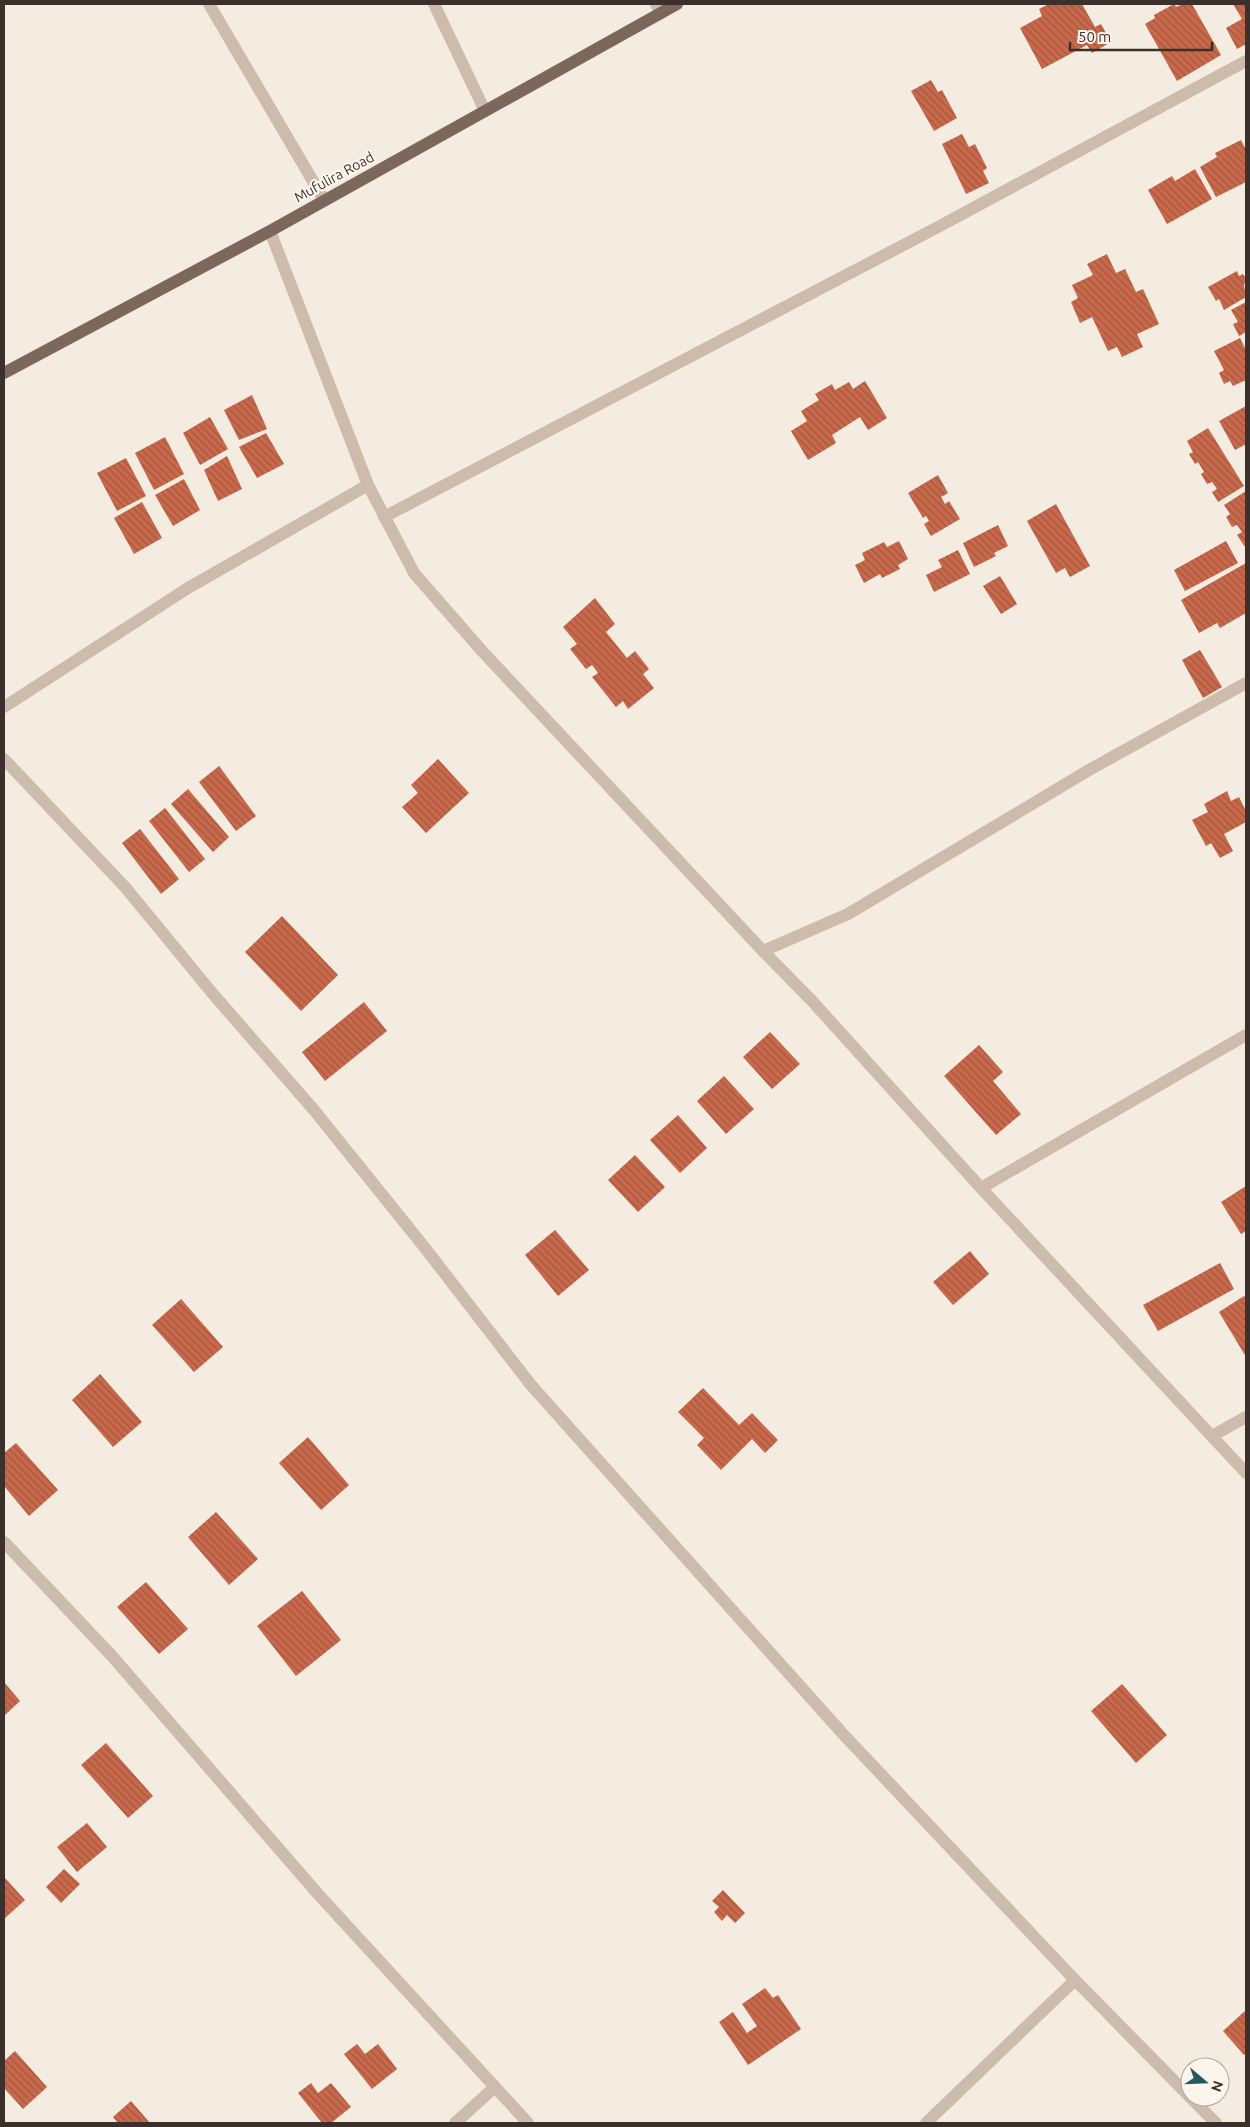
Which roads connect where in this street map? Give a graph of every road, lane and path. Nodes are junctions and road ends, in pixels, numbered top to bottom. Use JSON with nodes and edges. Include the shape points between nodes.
{"nodes":[{"id":1,"x":208,"y":4,"type":"edge"},
{"id":2,"x":434,"y":4,"type":"edge"},
{"id":3,"x":677,"y":4,"type":"edge"},
{"id":4,"x":659,"y":8,"type":"edge"},
{"id":5,"x":1246,"y":61,"type":"edge"},
{"id":6,"x":485,"y":111,"type":"junction"},
{"id":7,"x":324,"y":200,"type":"junction"},
{"id":8,"x":270,"y":231,"type":"junction"},
{"id":9,"x":4,"y":373,"type":"edge"},
{"id":10,"x":368,"y":485,"type":"junction"},
{"id":11,"x":384,"y":516,"type":"junction"},
{"id":12,"x":1246,"y":683,"type":"edge"},
{"id":13,"x":4,"y":707,"type":"edge"},
{"id":14,"x":4,"y":759,"type":"edge"},
{"id":15,"x":763,"y":952,"type":"junction"},
{"id":16,"x":1246,"y":1035,"type":"edge"},
{"id":17,"x":981,"y":1188,"type":"junction"},
{"id":18,"x":1246,"y":1417,"type":"edge"},
{"id":19,"x":1212,"y":1436,"type":"junction"},
{"id":20,"x":1246,"y":1473,"type":"edge"},
{"id":21,"x":4,"y":1542,"type":"edge"},
{"id":22,"x":1075,"y":1980,"type":"junction"},
{"id":23,"x":495,"y":2087,"type":"junction"},
{"id":24,"x":1180,"y":2087,"type":"edge"},
{"id":25,"x":1200,"y":2107,"type":"edge"},
{"id":26,"x":455,"y":2123,"type":"edge"},
{"id":27,"x":528,"y":2123,"type":"edge"},
{"id":28,"x":926,"y":2123,"type":"edge"},
{"id":29,"x":1216,"y":2123,"type":"edge"}],
"edges":[{"from":1,"to":7,"type":"street"},
{"from":2,"to":6,"type":"street"},
{"from":3,"to":4,"type":"main road","name":"Mufulira Road"},
{"from":4,"to":6,"type":"main road","name":"Mufulira Road"},
{"from":5,"to":11,"type":"street","via":[[938,227]]},
{"from":6,"to":7,"type":"main road","name":"Mufulira Road"},
{"from":7,"to":8,"type":"main road","name":"Mufulira Road"},
{"from":8,"to":9,"type":"main road","name":"Mufulira Road"},
{"from":8,"to":10,"type":"street"},
{"from":10,"to":11,"type":"street"},
{"from":10,"to":13,"type":"street","via":[[188,588]]},
{"from":11,"to":15,"type":"street","via":[[414,573],[482,651]]},
{"from":12,"to":15,"type":"street","via":[[1089,770],[848,914]]},
{"from":14,"to":22,"type":"street","via":[[125,887],[314,1110],[531,1385],[818,1707]]},
{"from":15,"to":17,"type":"street","via":[[813,1002]]},
{"from":16,"to":17,"type":"street"},
{"from":17,"to":19,"type":"street"},
{"from":18,"to":19,"type":"street"},
{"from":19,"to":20,"type":"street"},
{"from":21,"to":23,"type":"street","via":[[112,1656],[318,1894]]},
{"from":22,"to":24,"type":"street"},
{"from":22,"to":28,"type":"street"},
{"from":23,"to":26,"type":"street"},
{"from":23,"to":27,"type":"street"},
{"from":25,"to":29,"type":"street"}]}
